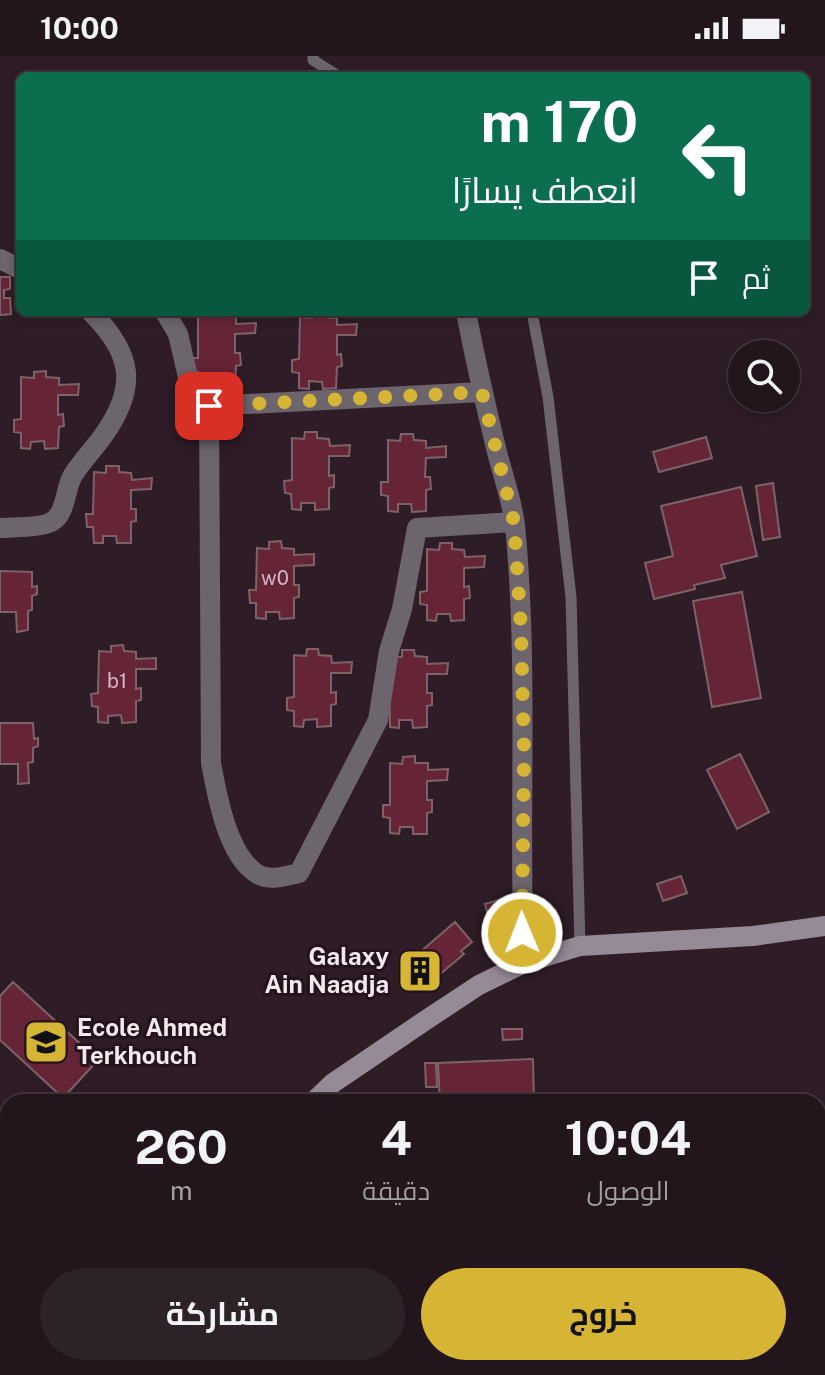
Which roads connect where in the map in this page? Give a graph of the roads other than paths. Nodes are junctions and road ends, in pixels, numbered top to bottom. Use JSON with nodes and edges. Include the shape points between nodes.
{"nodes":[{"id":1,"x":311,"y":57,"type":"edge"},
{"id":2,"x":332,"y":72,"type":"edge"},
{"id":3,"x":95,"y":316,"type":"edge"},
{"id":4,"x":167,"y":316,"type":"edge"},
{"id":5,"x":467,"y":316,"type":"edge"},
{"id":6,"x":533,"y":316,"type":"edge"},
{"id":7,"x":482,"y":392,"type":"junction"},
{"id":8,"x":209,"y":406,"type":"junction"},
{"id":9,"x":514,"y":522,"type":"junction"},
{"id":10,"x":0,"y":528,"type":"edge"},
{"id":11,"x":825,"y":926,"type":"edge"},
{"id":12,"x":580,"y":946,"type":"junction"},
{"id":13,"x":524,"y":963,"type":"junction"},
{"id":14,"x":321,"y":1094,"type":"edge"}],
"edges":[{"from":1,"to":2,"type":"lane"},
{"from":3,"to":10,"type":"street","via":[[121,351],[128,381],[122,403],[70,479],[61,512],[49,523]]},
{"from":4,"to":8,"type":"street","via":[[178,334],[191,390]]},
{"from":5,"to":7,"type":"street"},
{"from":6,"to":12,"type":"lane","via":[[548,397],[571,597]]},
{"from":7,"to":8,"type":"street"},
{"from":7,"to":9,"type":"street"},
{"from":8,"to":9,"type":"street","via":[[211,763],[218,804],[240,856],[257,875],[276,879],[299,873],[378,720],[417,528]]},
{"from":9,"to":13,"type":"street","via":[[524,751]]},
{"from":11,"to":12,"type":"street","via":[[753,936]]},
{"from":12,"to":13,"type":"street"},
{"from":13,"to":14,"type":"street","via":[[479,985]]}]}
